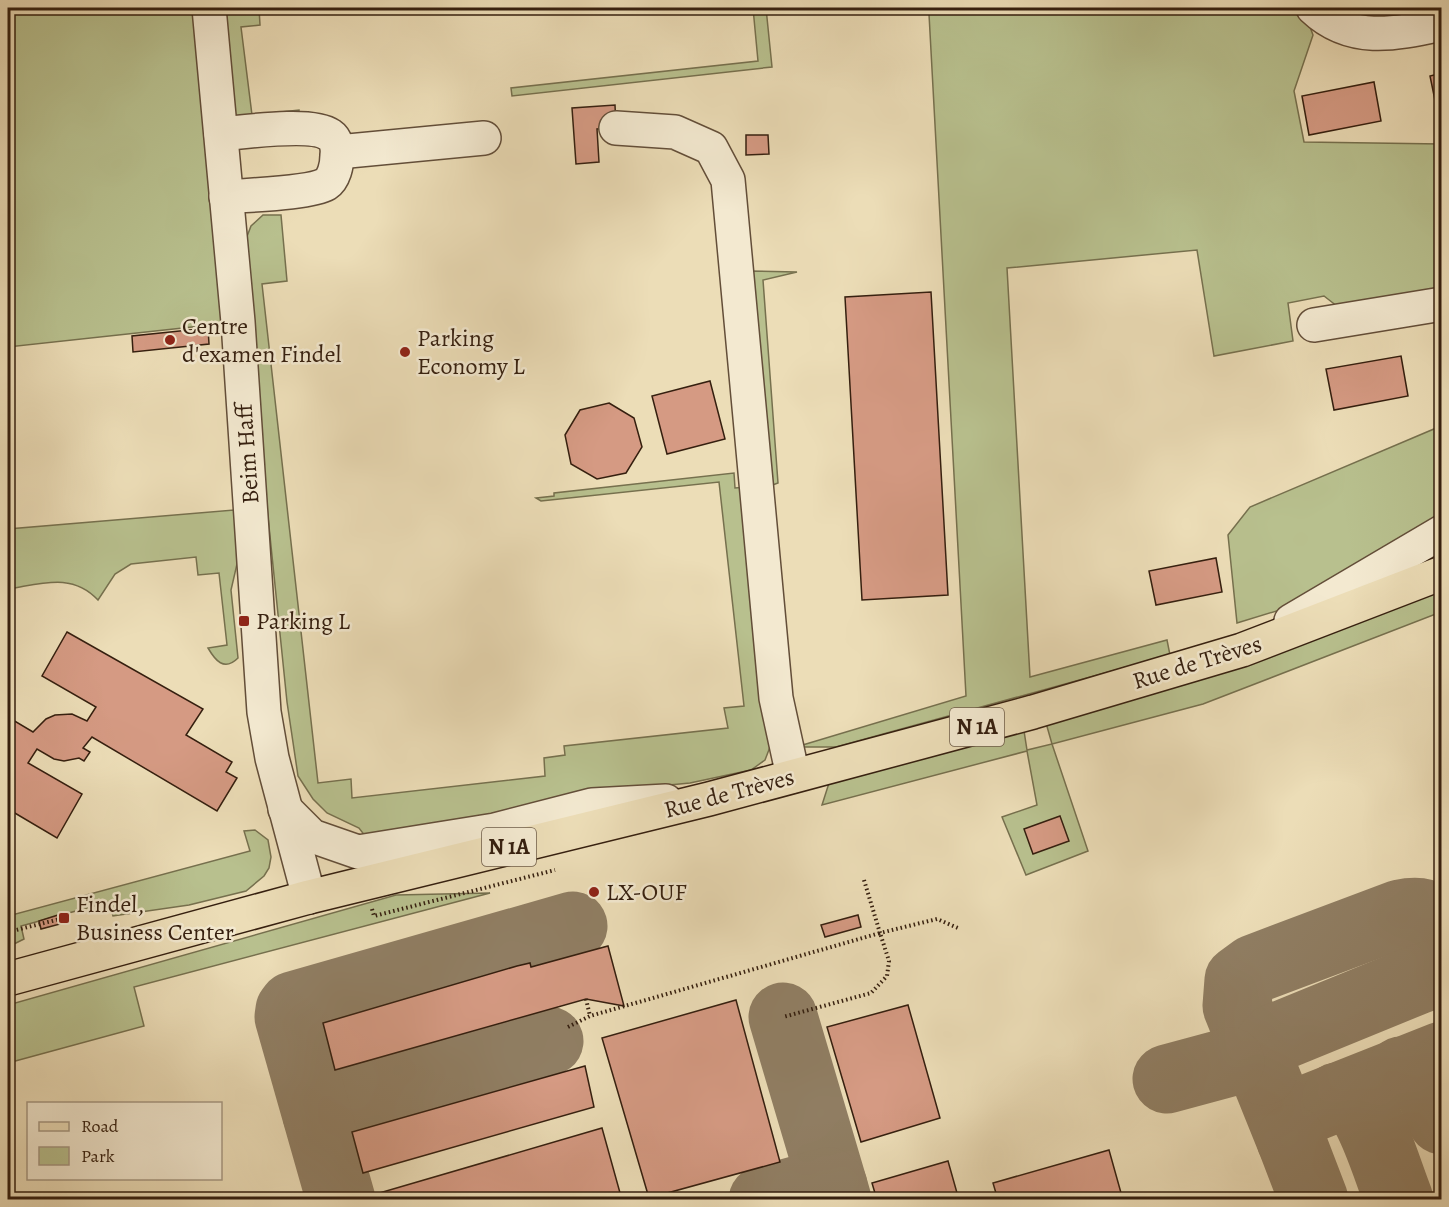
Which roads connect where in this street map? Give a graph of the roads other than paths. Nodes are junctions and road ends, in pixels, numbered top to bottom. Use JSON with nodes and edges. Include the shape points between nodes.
{"nodes":[{"id":1,"x":209,"y":8,"type":"edge"},
{"id":2,"x":1313,"y":8,"type":"edge"},
{"id":3,"x":1442,"y":24,"type":"edge"},
{"id":4,"x":616,"y":128,"type":"dead end"},
{"id":5,"x":221,"y":134,"type":"junction"},
{"id":6,"x":484,"y":138,"type":"dead end"},
{"id":7,"x":338,"y":152,"type":"junction"},
{"id":8,"x":226,"y":197,"type":"junction"},
{"id":9,"x":1442,"y":304,"type":"edge"},
{"id":10,"x":1314,"y":325,"type":"dead end"},
{"id":11,"x":1442,"y":532,"type":"edge"},
{"id":12,"x":1442,"y":573,"type":"edge"},
{"id":13,"x":1242,"y":650,"type":"junction"},
{"id":14,"x":793,"y":776,"type":"junction"},
{"id":15,"x":710,"y":799,"type":"junction"},
{"id":16,"x":285,"y":809,"type":"junction"},
{"id":17,"x":309,"y":897,"type":"junction"},
{"id":18,"x":8,"y":979,"type":"edge"}],
"edges":[{"from":1,"to":5,"type":"street","name":"Beim Haff"},
{"from":2,"to":3,"type":"street","via":[[1325,19],[1355,32],[1389,35]]},
{"from":4,"to":14,"type":"street","via":[[675,132],[711,148],[728,180],[776,698]]},
{"from":5,"to":7,"type":"street","via":[[312,129],[328,134]]},
{"from":5,"to":8,"type":"street","name":"Beim Haff"},
{"from":6,"to":7,"type":"street"},
{"from":7,"to":8,"type":"street","via":[[328,183],[314,189]]},
{"from":8,"to":16,"type":"street","name":"Beim Haff","via":[[264,711]]},
{"from":9,"to":10,"type":"street"},
{"from":11,"to":13,"type":"street"},
{"from":12,"to":13,"type":"main road","name":"Rue de Trèves","number":"N 1A"},
{"from":13,"to":14,"type":"main road","name":"Rue de Trèves","number":"N 1A","via":[[1033,712]]},
{"from":14,"to":15,"type":"main road","name":"Rue de Trèves","number":"N 1A"},
{"from":15,"to":16,"type":"street","via":[[592,805],[495,830],[358,852],[312,836]]},
{"from":15,"to":17,"type":"main road","name":"Rue de Trèves","number":"N 1A"},
{"from":16,"to":17,"type":"street","name":"Beim Haff"},
{"from":17,"to":18,"type":"main road","name":"Rue de Trèves","number":"N 1A"}]}
